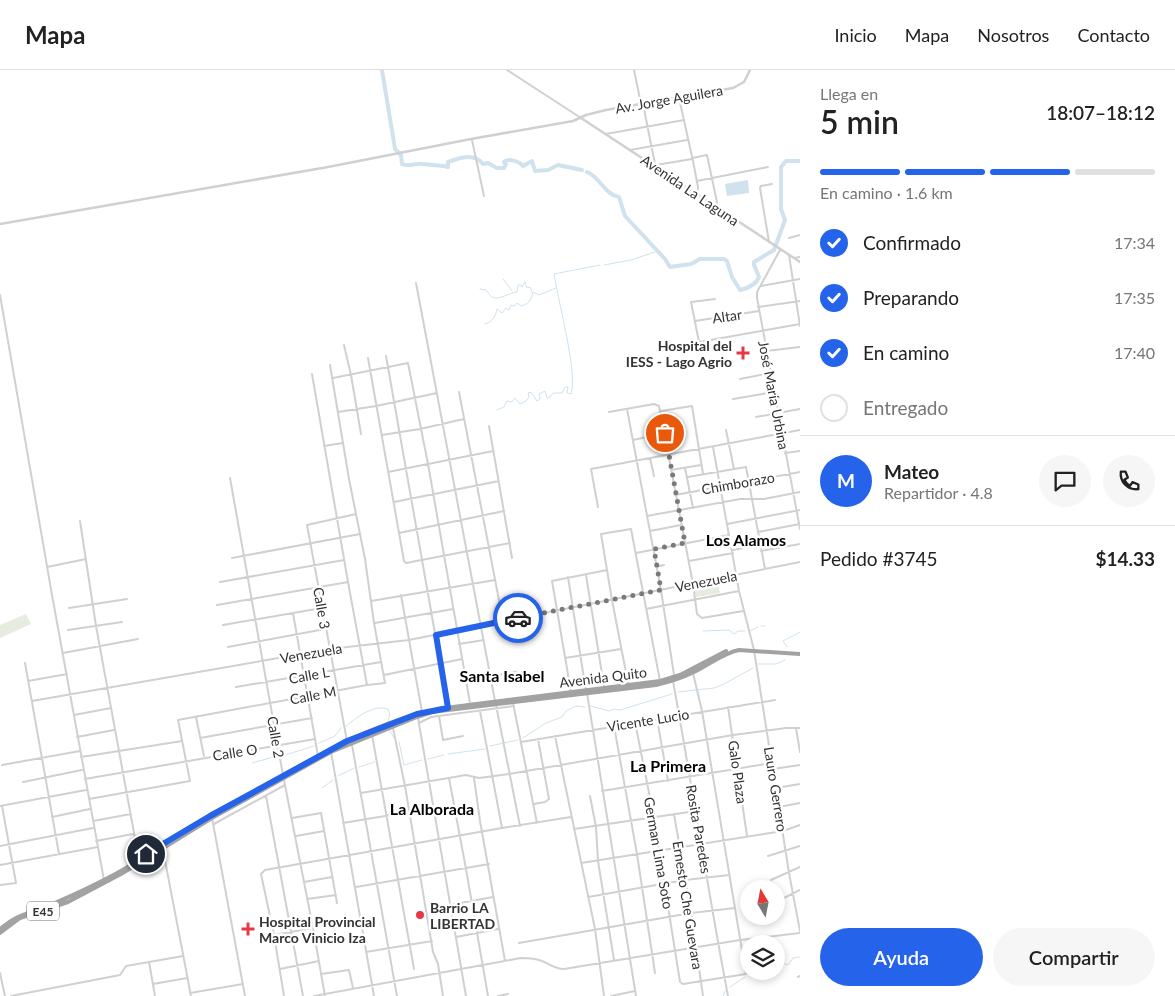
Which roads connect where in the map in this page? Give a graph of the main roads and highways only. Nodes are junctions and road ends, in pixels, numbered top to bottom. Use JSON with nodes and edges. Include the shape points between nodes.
{"nodes":[{"id":1,"x":753,"y":649,"type":"junction"},
{"id":2,"x":800,"y":653,"type":"edge"},
{"id":3,"x":674,"y":679,"type":"junction"},
{"id":4,"x":586,"y":692,"type":"junction"},
{"id":5,"x":496,"y":705,"type":"junction"},
{"id":6,"x":283,"y":776,"type":"junction"},
{"id":7,"x":86,"y":890,"type":"junction"},
{"id":8,"x":0,"y":931,"type":"edge"}],
"edges":[{"from":1,"to":2,"type":"highway","name":"Avenida Quito","number":"E45"},
{"from":1,"to":3,"type":"highway","name":"Avenida Quito","number":"E45","via":[[730,652],[693,673]]},
{"from":1,"to":3,"type":"highway","name":"Avenida Quito","number":"E45","via":[[729,650]]},
{"from":3,"to":4,"type":"highway","name":"Avenida Quito","number":"E45"},
{"from":3,"to":4,"type":"highway","name":"Avenida Quito","number":"E45","via":[[656,685]]},
{"from":4,"to":5,"type":"highway","name":"Avenida Quito","number":"E45"},
{"from":4,"to":5,"type":"highway","name":"Avenida Quito","number":"E45","via":[[514,705]]},
{"from":5,"to":6,"type":"highway","name":"Avenida Quito","number":"E45","via":[[432,712],[372,734]]},
{"from":5,"to":6,"type":"highway","name":"Avenida Quito","number":"E45","via":[[470,704],[422,712],[347,741]]},
{"from":6,"to":7,"type":"highway","name":"Avenida Quito","number":"E45"},
{"from":6,"to":7,"type":"highway","name":"Avenida Quito","number":"E45","via":[[121,874]]},
{"from":7,"to":8,"type":"highway","number":"E45","via":[[68,902],[20,918]]}]}
